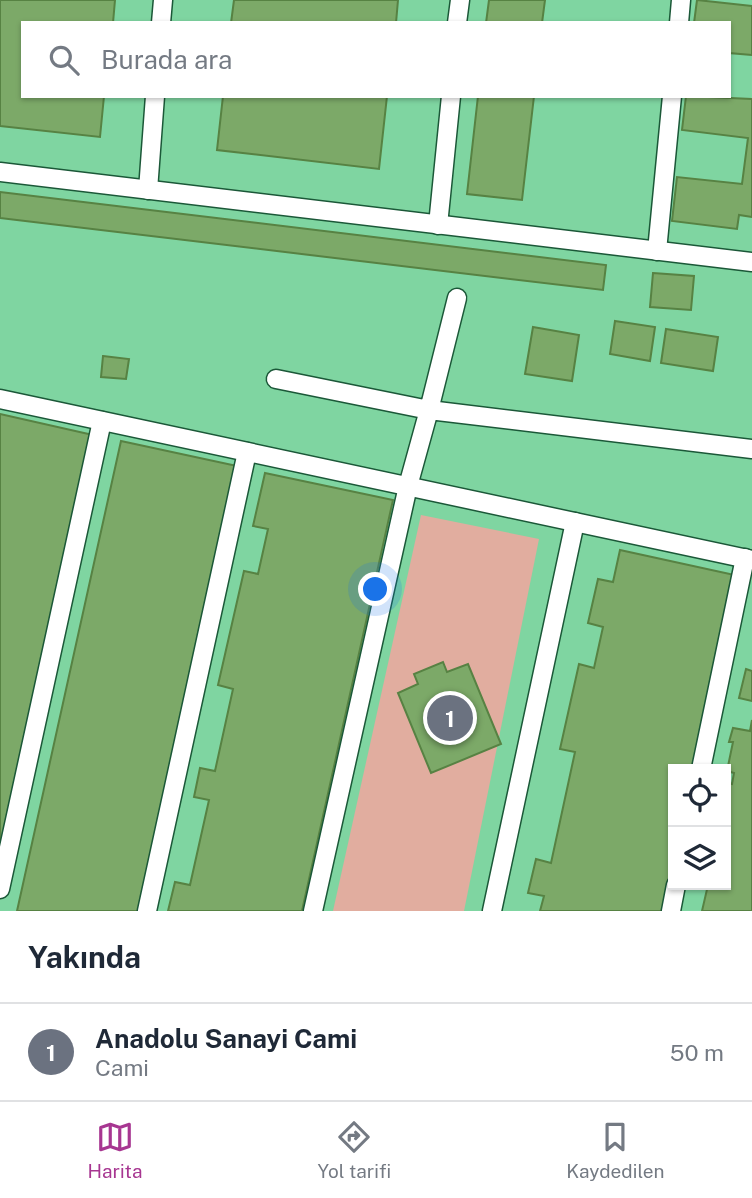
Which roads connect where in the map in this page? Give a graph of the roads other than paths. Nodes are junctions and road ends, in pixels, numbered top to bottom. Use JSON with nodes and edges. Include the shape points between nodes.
{"nodes":[{"id":1,"x":163,"y":0,"type":"edge"},
{"id":2,"x":460,"y":0,"type":"edge"},
{"id":3,"x":681,"y":0,"type":"edge"},
{"id":4,"x":161,"y":21,"type":"edge"},
{"id":5,"x":457,"y":21,"type":"edge"},
{"id":6,"x":679,"y":21,"type":"edge"},
{"id":7,"x":155,"y":98,"type":"edge"},
{"id":8,"x":450,"y":98,"type":"edge"},
{"id":9,"x":672,"y":98,"type":"edge"},
{"id":10,"x":0,"y":173,"type":"edge"},
{"id":11,"x":148,"y":190,"type":"junction"},
{"id":12,"x":438,"y":225,"type":"junction"},
{"id":13,"x":657,"y":251,"type":"junction"},
{"id":14,"x":752,"y":262,"type":"edge"},
{"id":15,"x":457,"y":298,"type":"dead end"},
{"id":16,"x":276,"y":379,"type":"dead end"},
{"id":17,"x":0,"y":399,"type":"edge"},
{"id":18,"x":429,"y":410,"type":"junction"},
{"id":19,"x":102,"y":421,"type":"junction"},
{"id":20,"x":752,"y":449,"type":"edge"},
{"id":21,"x":247,"y":452,"type":"junction"},
{"id":22,"x":408,"y":486,"type":"junction"},
{"id":23,"x":575,"y":522,"type":"junction"},
{"id":24,"x":748,"y":559,"type":"edge"},
{"id":25,"x":702,"y":764,"type":"edge"},
{"id":26,"x":0,"y":889,"type":"edge"},
{"id":27,"x":676,"y":890,"type":"edge"},
{"id":28,"x":147,"y":911,"type":"edge"},
{"id":29,"x":313,"y":911,"type":"edge"},
{"id":30,"x":492,"y":911,"type":"edge"},
{"id":31,"x":671,"y":911,"type":"edge"}],
"edges":[{"from":1,"to":4,"type":"street"},
{"from":2,"to":5,"type":"street"},
{"from":3,"to":6,"type":"street"},
{"from":7,"to":11,"type":"street"},
{"from":8,"to":12,"type":"street"},
{"from":9,"to":13,"type":"street"},
{"from":10,"to":11,"type":"street"},
{"from":11,"to":12,"type":"street"},
{"from":12,"to":13,"type":"street"},
{"from":13,"to":14,"type":"street"},
{"from":15,"to":18,"type":"street"},
{"from":16,"to":18,"type":"street"},
{"from":17,"to":19,"type":"street"},
{"from":18,"to":20,"type":"street"},
{"from":18,"to":22,"type":"street"},
{"from":19,"to":21,"type":"street"},
{"from":19,"to":26,"type":"street"},
{"from":21,"to":22,"type":"street"},
{"from":21,"to":28,"type":"street"},
{"from":22,"to":23,"type":"street"},
{"from":22,"to":29,"type":"street"},
{"from":23,"to":24,"type":"street"},
{"from":23,"to":30,"type":"street"},
{"from":24,"to":25,"type":"street"},
{"from":27,"to":31,"type":"street"}]}
